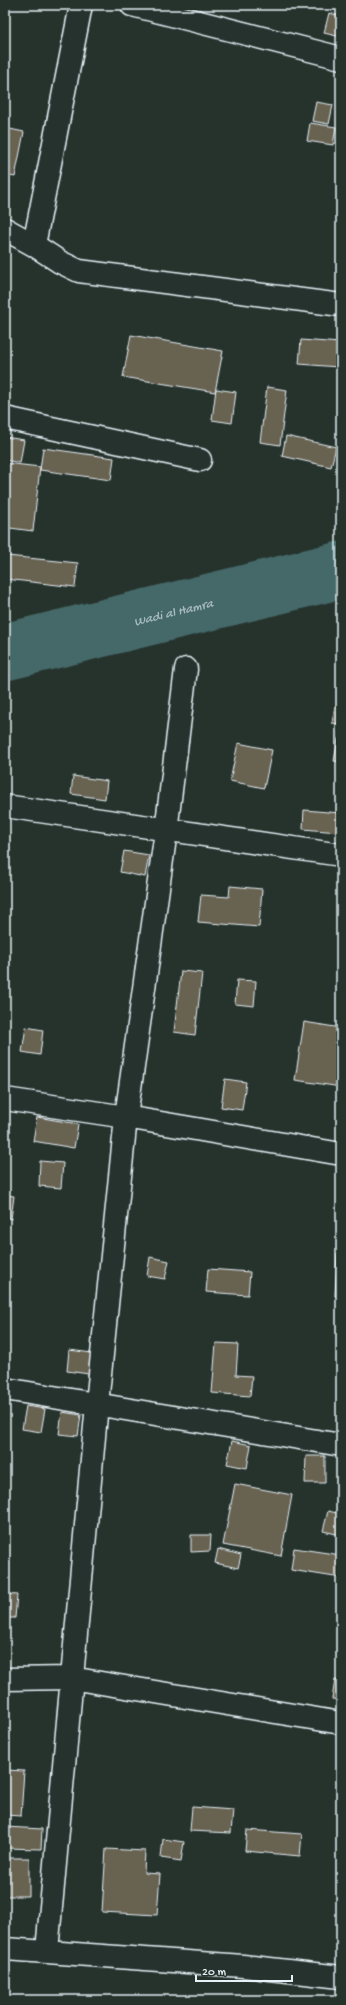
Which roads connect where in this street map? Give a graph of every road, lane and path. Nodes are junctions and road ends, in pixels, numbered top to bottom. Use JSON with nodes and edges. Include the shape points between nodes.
{"nodes":[{"id":1,"x":81,"y":5,"type":"edge"},
{"id":2,"x":132,"y":5,"type":"edge"},
{"id":3,"x":341,"y":58,"type":"edge"},
{"id":4,"x":5,"y":229,"type":"edge"},
{"id":5,"x":34,"y":245,"type":"junction"},
{"id":6,"x":341,"y":305,"type":"edge"},
{"id":7,"x":5,"y":418,"type":"edge"},
{"id":8,"x":200,"y":460,"type":"dead end"},
{"id":9,"x":186,"y":669,"type":"dead end"},
{"id":10,"x":5,"y":806,"type":"edge"},
{"id":11,"x":166,"y":830,"type":"junction"},
{"id":12,"x":341,"y":855,"type":"edge"},
{"id":13,"x":5,"y":1099,"type":"edge"},
{"id":14,"x":126,"y":1117,"type":"junction"},
{"id":15,"x":341,"y":1154,"type":"edge"},
{"id":16,"x":5,"y":1389,"type":"edge"},
{"id":17,"x":97,"y":1404,"type":"junction"},
{"id":18,"x":341,"y":1445,"type":"edge"},
{"id":19,"x":71,"y":1678,"type":"junction"},
{"id":20,"x":5,"y":1679,"type":"edge"},
{"id":21,"x":341,"y":1723,"type":"edge"},
{"id":22,"x":5,"y":1949,"type":"edge"},
{"id":23,"x":47,"y":1951,"type":"junction"},
{"id":24,"x":341,"y":1977,"type":"edge"}],
"edges":[{"from":1,"to":5,"type":"street"},
{"from":2,"to":3,"type":"street"},
{"from":4,"to":5,"type":"street"},
{"from":5,"to":6,"type":"street","via":[[60,262],[79,270]]},
{"from":7,"to":8,"type":"street"},
{"from":9,"to":11,"type":"street"},
{"from":10,"to":11,"type":"street"},
{"from":11,"to":12,"type":"street"},
{"from":11,"to":14,"type":"street"},
{"from":13,"to":14,"type":"street"},
{"from":14,"to":15,"type":"street"},
{"from":14,"to":17,"type":"street"},
{"from":16,"to":17,"type":"street"},
{"from":17,"to":18,"type":"street"},
{"from":17,"to":19,"type":"street"},
{"from":19,"to":20,"type":"street"},
{"from":19,"to":21,"type":"street"},
{"from":19,"to":23,"type":"street"},
{"from":22,"to":23,"type":"street"},
{"from":23,"to":24,"type":"street","via":[[243,1966]]}]}
